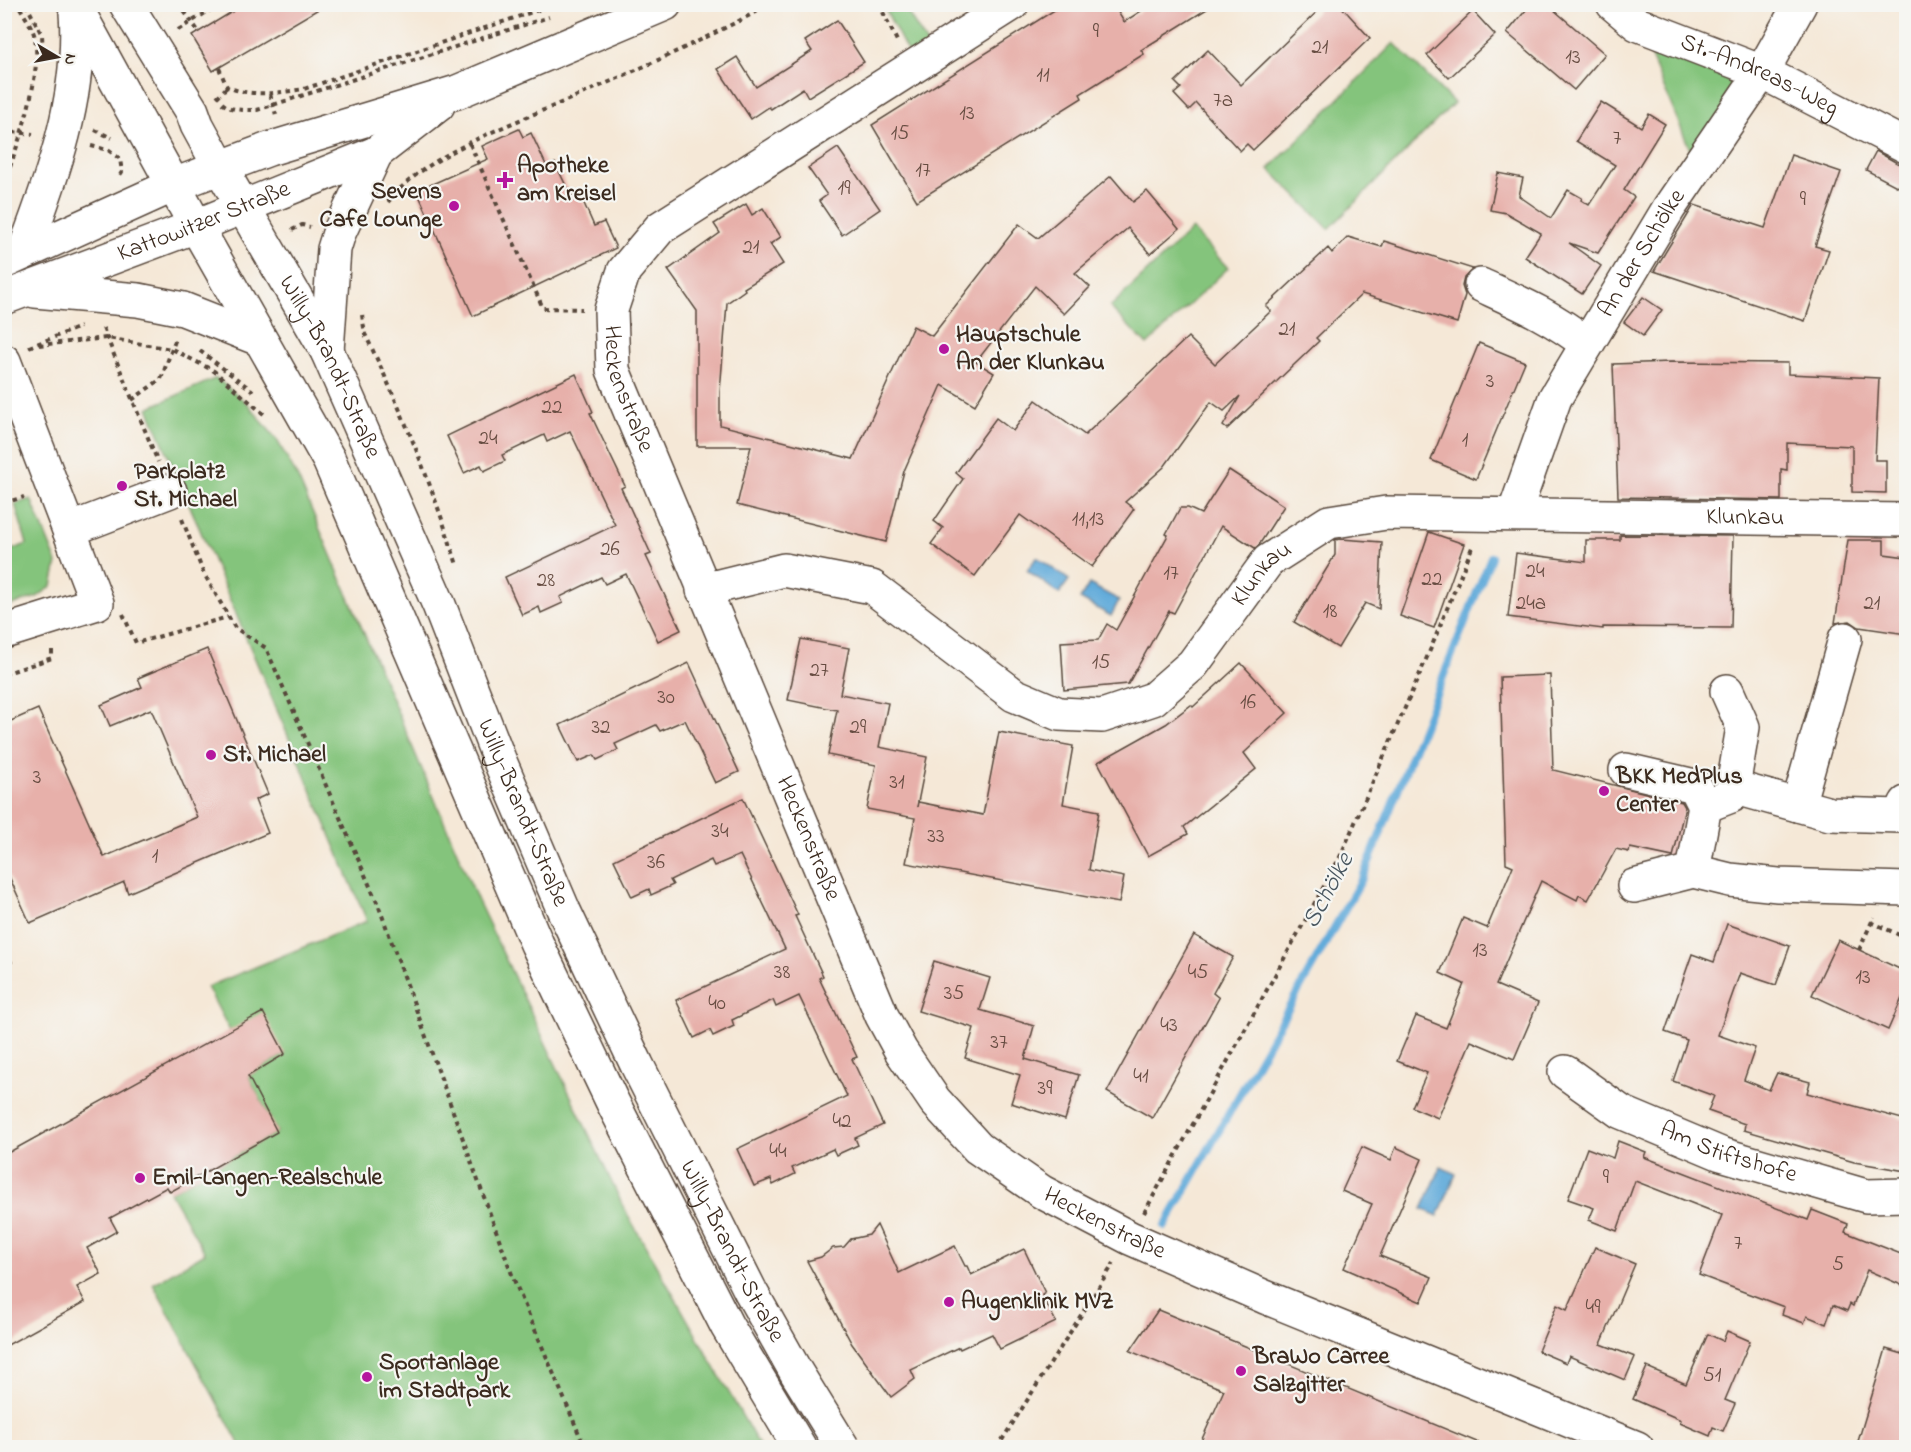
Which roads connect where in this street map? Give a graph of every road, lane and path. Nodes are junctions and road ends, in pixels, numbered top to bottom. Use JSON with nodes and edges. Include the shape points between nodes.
{"nodes":[{"id":1,"x":18,"y":4,"type":"edge"},
{"id":2,"x":26,"y":4,"type":"edge"},
{"id":3,"x":126,"y":4,"type":"edge"},
{"id":4,"x":179,"y":4,"type":"edge"},
{"id":5,"x":220,"y":4,"type":"edge"},
{"id":6,"x":556,"y":4,"type":"edge"},
{"id":7,"x":665,"y":4,"type":"edge"},
{"id":8,"x":771,"y":4,"type":"edge"},
{"id":9,"x":879,"y":4,"type":"edge"},
{"id":10,"x":1012,"y":4,"type":"edge"},
{"id":11,"x":1612,"y":4,"type":"edge"},
{"id":12,"x":1800,"y":4,"type":"edge"},
{"id":13,"x":75,"y":6,"type":"edge"},
{"id":14,"x":556,"y":15,"type":"dead end"},
{"id":15,"x":191,"y":21,"type":"junction"},
{"id":16,"x":199,"y":32,"type":"dead end"},
{"id":17,"x":152,"y":46,"type":"junction"},
{"id":18,"x":44,"y":61,"type":"dead end"},
{"id":19,"x":219,"y":68,"type":"dead end"},
{"id":20,"x":911,"y":68,"type":"junction"},
{"id":21,"x":1762,"y":72,"type":"junction"},
{"id":22,"x":211,"y":91,"type":"dead end"},
{"id":23,"x":457,"y":92,"type":"junction"},
{"id":24,"x":33,"y":126,"type":"dead end"},
{"id":25,"x":31,"y":134,"type":"dead end"},
{"id":26,"x":470,"y":144,"type":"junction"},
{"id":27,"x":1906,"y":146,"type":"edge"},
{"id":28,"x":376,"y":153,"type":"junction"},
{"id":29,"x":220,"y":169,"type":"junction"},
{"id":30,"x":4,"y":184,"type":"edge"},
{"id":31,"x":174,"y":185,"type":"junction"},
{"id":32,"x":243,"y":207,"type":"junction"},
{"id":33,"x":385,"y":207,"type":"dead end"},
{"id":34,"x":196,"y":226,"type":"junction"},
{"id":35,"x":14,"y":257,"type":"edge"},
{"id":36,"x":1481,"y":285,"type":"dead end"},
{"id":37,"x":16,"y":294,"type":"edge"},
{"id":38,"x":583,"y":309,"type":"dead end"},
{"id":39,"x":361,"y":310,"type":"dead end"},
{"id":40,"x":91,"y":326,"type":"dead end"},
{"id":41,"x":111,"y":326,"type":"dead end"},
{"id":42,"x":107,"y":338,"type":"junction"},
{"id":43,"x":259,"y":339,"type":"junction"},
{"id":44,"x":1587,"y":344,"type":"junction"},
{"id":45,"x":172,"y":349,"type":"junction"},
{"id":46,"x":327,"y":351,"type":"junction"},
{"id":47,"x":19,"y":353,"type":"edge"},
{"id":48,"x":132,"y":400,"type":"junction"},
{"id":49,"x":270,"y":420,"type":"dead end"},
{"id":50,"x":170,"y":491,"type":"junction"},
{"id":51,"x":31,"y":495,"type":"dead end"},
{"id":52,"x":4,"y":503,"type":"edge"},
{"id":53,"x":1500,"y":514,"type":"junction"},
{"id":54,"x":1906,"y":520,"type":"edge"},
{"id":55,"x":69,"y":530,"type":"junction"},
{"id":56,"x":460,"y":576,"type":"dead end"},
{"id":57,"x":703,"y":590,"type":"junction"},
{"id":58,"x":4,"y":632,"type":"edge"},
{"id":59,"x":1845,"y":639,"type":"dead end"},
{"id":60,"x":1727,"y":691,"type":"dead end"},
{"id":61,"x":1626,"y":770,"type":"dead end"},
{"id":62,"x":1733,"y":787,"type":"junction"},
{"id":63,"x":1906,"y":803,"type":"edge"},
{"id":64,"x":1798,"y":805,"type":"junction"},
{"id":65,"x":1706,"y":806,"type":"junction"},
{"id":66,"x":1693,"y":871,"type":"junction"},
{"id":67,"x":1634,"y":886,"type":"dead end"},
{"id":68,"x":1906,"y":889,"type":"edge"},
{"id":69,"x":1871,"y":922,"type":"dead end"},
{"id":70,"x":1906,"y":938,"type":"edge"},
{"id":71,"x":4,"y":942,"type":"edge"},
{"id":72,"x":12,"y":966,"type":"dead end"},
{"id":73,"x":1565,"y":1072,"type":"dead end"},
{"id":74,"x":1906,"y":1195,"type":"edge"},
{"id":75,"x":1130,"y":1238,"type":"junction"},
{"id":76,"x":585,"y":1448,"type":"edge"},
{"id":77,"x":800,"y":1448,"type":"edge"},
{"id":78,"x":843,"y":1448,"type":"edge"},
{"id":79,"x":997,"y":1448,"type":"edge"},
{"id":80,"x":1637,"y":1448,"type":"edge"}],
"edges":[{"from":1,"to":30,"type":"path","via":[[35,36],[36,60],[22,132]]},
{"from":2,"to":18,"type":"path","via":[[42,35]]},
{"from":3,"to":17,"type":"street","name":"Willy-Brandt-Straße"},
{"from":4,"to":15,"type":"path"},
{"from":5,"to":15,"type":"path"},
{"from":6,"to":19,"type":"path","via":[[304,89],[241,93],[227,87]]},
{"from":7,"to":23,"type":"street","name":"Kattowitzer Straße"},
{"from":8,"to":26,"type":"path"},
{"from":9,"to":20,"type":"path"},
{"from":10,"to":20,"type":"street","name":"Heckenstraße"},
{"from":11,"to":21,"type":"street","name":"St.-Andreas-Weg","via":[[1637,24]]},
{"from":12,"to":21,"type":"street","name":"An der Schölke"},
{"from":13,"to":31,"type":"street","name":"Willy-Brandt-Straße"},
{"from":13,"to":35,"type":"street","via":[[77,51],[63,140],[50,184]]},
{"from":14,"to":22,"type":"path","via":[[257,110],[227,107]]},
{"from":15,"to":16,"type":"path"},
{"from":15,"to":17,"type":"path"},
{"from":17,"to":29,"type":"street","name":"Willy-Brandt-Straße","via":[[192,111]]},
{"from":20,"to":57,"type":"street","name":"Heckenstraße","via":[[660,228],[624,271],[611,310],[613,370]]},
{"from":21,"to":27,"type":"street","name":"St.-Andreas-Weg"},
{"from":21,"to":44,"type":"street","name":"An der Schölke","via":[[1669,208]]},
{"from":23,"to":28,"type":"street","name":"Kattowitzer Straße"},
{"from":23,"to":29,"type":"street","name":"Kattowitzer Straße","via":[[269,149]]},
{"from":24,"to":25,"type":"path"},
{"from":26,"to":33,"type":"path","via":[[411,179]]},
{"from":26,"to":38,"type":"path","via":[[543,308]]},
{"from":28,"to":32,"type":"street","name":"Kattowitzer Straße"},
{"from":28,"to":46,"type":"street","via":[[334,249]]},
{"from":29,"to":31,"type":"street","name":"Kattowitzer Straße"},
{"from":29,"to":32,"type":"street","name":"Willy-Brandt-Straße"},
{"from":31,"to":34,"type":"street","name":"Willy-Brandt-Straße"},
{"from":31,"to":35,"type":"street","name":"Kattowitzer Straße"},
{"from":32,"to":34,"type":"street","name":"Kattowitzer Straße"},
{"from":32,"to":46,"type":"street","name":"Willy-Brandt-Straße"},
{"from":34,"to":37,"type":"street","name":"Kattowitzer Straße"},
{"from":34,"to":43,"type":"street","name":"Willy-Brandt-Straße"},
{"from":36,"to":44,"type":"street","via":[[1563,325]]},
{"from":37,"to":43,"type":"street","via":[[138,300],[183,309]]},
{"from":39,"to":56,"type":"path","via":[[365,334],[419,453]]},
{"from":40,"to":47,"type":"path","via":[[79,327]]},
{"from":41,"to":42,"type":"path","via":[[102,326]]},
{"from":42,"to":45,"type":"path"},
{"from":42,"to":47,"type":"path"},
{"from":42,"to":48,"type":"path"},
{"from":43,"to":77,"type":"street","name":"Willy-Brandt-Straße","via":[[329,460],[537,944],[612,1101],[727,1326]]},
{"from":44,"to":53,"type":"street","name":"An der Schölke","via":[[1555,398]]},
{"from":45,"to":48,"type":"path","via":[[161,379]]},
{"from":45,"to":49,"type":"path","via":[[214,371]]},
{"from":46,"to":78,"type":"street","name":"Willy-Brandt-Straße","via":[[439,605],[564,911],[751,1292]]},
{"from":47,"to":55,"type":"street"},
{"from":48,"to":50,"type":"path"},
{"from":50,"to":55,"type":"street"},
{"from":50,"to":76,"type":"path","via":[[203,572],[235,628],[266,648],[380,907],[514,1280]]},
{"from":51,"to":52,"type":"path"},
{"from":53,"to":54,"type":"street","name":"Klunkau"},
{"from":53,"to":57,"type":"street","name":"Klunkau","via":[[1386,513],[1329,522],[1268,561],[1193,664],[1153,699],[1102,716],[1059,714],[1014,695],[872,586],[784,570]]},
{"from":53,"to":75,"type":"path","via":[[1431,648],[1340,857]]},
{"from":55,"to":58,"type":"street","via":[[97,603]]},
{"from":57,"to":75,"type":"street","name":"Heckenstraße","via":[[901,1052],[935,1101],[978,1148],[1042,1192]]},
{"from":59,"to":64,"type":"street"},
{"from":60,"to":62,"type":"street","via":[[1743,727]]},
{"from":61,"to":65,"type":"street","via":[[1695,786]]},
{"from":62,"to":64,"type":"street"},
{"from":62,"to":65,"type":"street","via":[[1731,796]]},
{"from":63,"to":64,"type":"street","via":[[1900,816],[1830,814]]},
{"from":65,"to":66,"type":"street"},
{"from":66,"to":67,"type":"street"},
{"from":66,"to":68,"type":"street","via":[[1778,885]]},
{"from":69,"to":70,"type":"path"},
{"from":71,"to":72,"type":"path"},
{"from":73,"to":74,"type":"street","name":"Am Stiftshofe","via":[[1621,1112],[1721,1154],[1866,1196]]},
{"from":75,"to":79,"type":"path"},
{"from":75,"to":80,"type":"street","name":"Heckenstraße"}]}
